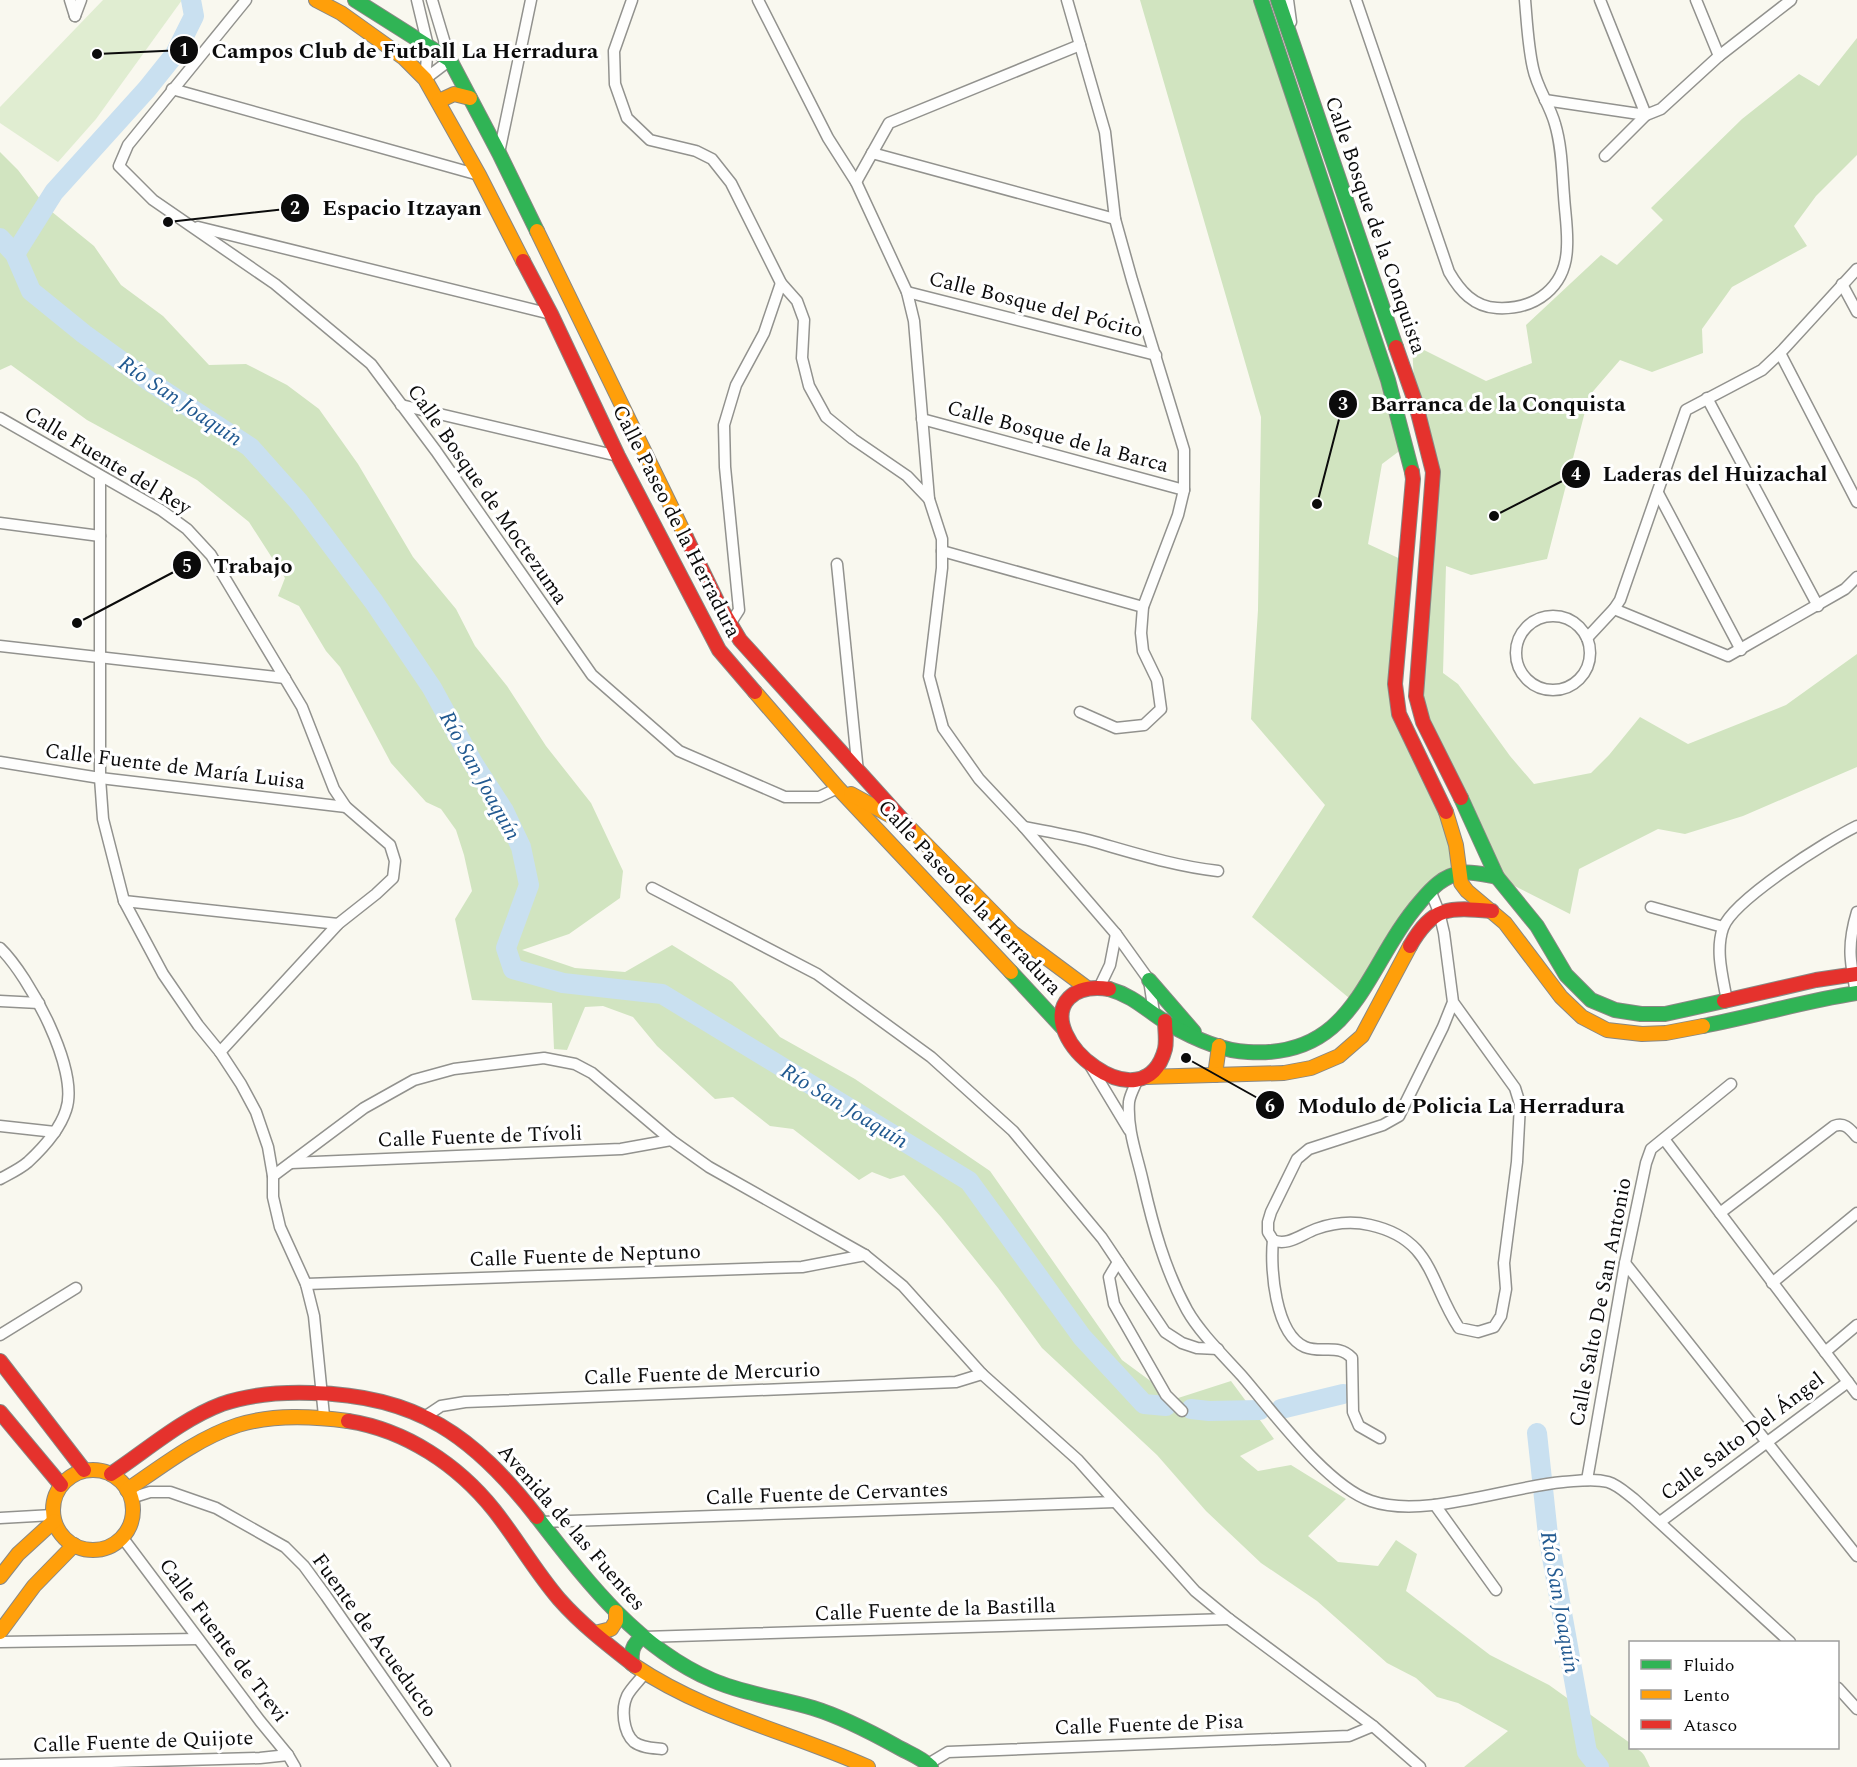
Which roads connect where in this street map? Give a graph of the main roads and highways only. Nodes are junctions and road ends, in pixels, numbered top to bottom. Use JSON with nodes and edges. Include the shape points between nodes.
{"nodes":[{"id":1,"x":316,"y":0,"type":"edge"},
{"id":2,"x":355,"y":0,"type":"edge"},
{"id":3,"x":1261,"y":0,"type":"edge"},
{"id":4,"x":1278,"y":0,"type":"edge"},
{"id":5,"x":470,"y":98,"type":"junction"},
{"id":6,"x":439,"y":100,"type":"junction"},
{"id":7,"x":838,"y":788,"type":"junction"},
{"id":8,"x":906,"y":824,"type":"junction"},
{"id":9,"x":1481,"y":840,"type":"junction"},
{"id":10,"x":1456,"y":845,"type":"junction"},
{"id":11,"x":1458,"y":873,"type":"junction"},
{"id":12,"x":1497,"y":877,"type":"junction"},
{"id":13,"x":1492,"y":911,"type":"junction"},
{"id":14,"x":1855,"y":973,"type":"edge"},
{"id":15,"x":1149,"y":980,"type":"road end"},
{"id":16,"x":1093,"y":988,"type":"junction"},
{"id":17,"x":1857,"y":993,"type":"edge"},
{"id":18,"x":1160,"y":1017,"type":"junction"},
{"id":19,"x":1062,"y":1027,"type":"junction"},
{"id":20,"x":1199,"y":1038,"type":"junction"},
{"id":21,"x":1219,"y":1046,"type":"junction"},
{"id":22,"x":1215,"y":1075,"type":"junction"},
{"id":23,"x":1141,"y":1079,"type":"junction"},
{"id":24,"x":0,"y":1361,"type":"edge"},
{"id":25,"x":0,"y":1412,"type":"edge"},
{"id":26,"x":84,"y":1470,"type":"junction"},
{"id":27,"x":111,"y":1474,"type":"junction"},
{"id":28,"x":61,"y":1485,"type":"junction"},
{"id":29,"x":129,"y":1494,"type":"junction"},
{"id":30,"x":54,"y":1518,"type":"junction"},
{"id":31,"x":74,"y":1545,"type":"junction"},
{"id":32,"x":0,"y":1577,"type":"edge"},
{"id":33,"x":616,"y":1612,"type":"junction"},
{"id":34,"x":0,"y":1632,"type":"edge"},
{"id":35,"x":595,"y":1632,"type":"junction"},
{"id":36,"x":643,"y":1637,"type":"junction"},
{"id":37,"x":632,"y":1664,"type":"junction"},
{"id":38,"x":930,"y":1765,"type":"edge"},
{"id":39,"x":868,"y":1767,"type":"edge"}],
"edges":[{"from":1,"to":6,"type":"main road","name":"Calle Paseo de la Herradura","via":[[404,58]]},
{"from":2,"to":5,"type":"main road","name":"Calle Paseo de la Herradura","via":[[450,60]]},
{"from":3,"to":10,"type":"main road","name":"Calle Bosque de la Conquista","via":[[1388,380],[1406,446],[1413,479],[1395,684],[1399,714],[1448,816]]},
{"from":4,"to":9,"type":"main road","name":"Calle Bosque de la Conquista","via":[[1415,401],[1433,472],[1416,696],[1424,722]]},
{"from":5,"to":6,"type":"main road","via":[[456,93]]},
{"from":5,"to":8,"type":"main road","name":"Calle Paseo de la Herradura","via":[[730,624],[740,640]]},
{"from":6,"to":7,"type":"main road","name":"Calle Paseo de la Herradura","via":[[719,650]]},
{"from":7,"to":8,"type":"main road"},
{"from":7,"to":19,"type":"main road","name":"Calle Paseo de la Herradura"},
{"from":8,"to":16,"type":"main road","name":"Calle Paseo de la Herradura","via":[[1014,933]]},
{"from":9,"to":10,"type":"main road"},
{"from":9,"to":12,"type":"main road","name":"Calle Bosque de la Conquista"},
{"from":10,"to":11,"type":"main road","name":"Calle Bosque de la Conquista"},
{"from":11,"to":12,"type":"main road"},
{"from":11,"to":13,"type":"main road","via":[[1467,891]]},
{"from":11,"to":21,"type":"main road","via":[[1430,890],[1406,917],[1355,1003],[1331,1030],[1309,1043],[1276,1052],[1240,1053]]},
{"from":12,"to":14,"type":"main road","name":"Calle Bosque de la Conquista","via":[[1537,926],[1566,975],[1591,1000],[1615,1011],[1665,1014]]},
{"from":13,"to":17,"type":"main road","via":[[1561,998],[1582,1017],[1607,1030],[1666,1033]]},
{"from":13,"to":22,"type":"main road","via":[[1462,908],[1439,912],[1420,929],[1362,1036],[1339,1056],[1311,1068],[1284,1073]]},
{"from":15,"to":20,"type":"main road"},
{"from":16,"to":18,"type":"main road","via":[[1133,999]]},
{"from":16,"to":19,"type":"main road","via":[[1070,996],[1062,1013]]},
{"from":18,"to":20,"type":"main road"},
{"from":18,"to":23,"type":"main road","via":[[1167,1041],[1165,1052],[1161,1063]]},
{"from":19,"to":23,"type":"main road","via":[[1089,1064],[1108,1077],[1128,1082]]},
{"from":20,"to":21,"type":"main road"},
{"from":21,"to":22,"type":"main road"},
{"from":22,"to":23,"type":"main road"},
{"from":24,"to":26,"type":"main road"},
{"from":25,"to":28,"type":"main road"},
{"from":26,"to":27,"type":"main road"},
{"from":26,"to":28,"type":"main road"},
{"from":27,"to":29,"type":"main road"},
{"from":27,"to":33,"type":"main road","name":"Avenida de las Fuentes","via":[[193,1420],[222,1405],[256,1395],[322,1393],[377,1399],[426,1416],[496,1468]]},
{"from":28,"to":30,"type":"main road","via":[[56,1494]]},
{"from":29,"to":31,"type":"main road","via":[[131,1519],[122,1537],[94,1550]]},
{"from":29,"to":35,"type":"main road","via":[[186,1450],[233,1426],[284,1417],[324,1416],[367,1424],[403,1436],[451,1467],[484,1498],[561,1600]]},
{"from":30,"to":31,"type":"main road","via":[[59,1530]]},
{"from":30,"to":32,"type":"main road"},
{"from":31,"to":34,"type":"main road","via":[[44,1573]]},
{"from":33,"to":35,"type":"main road","via":[[612,1629]]},
{"from":33,"to":36,"type":"main road","name":"Avenida de las Fuentes"},
{"from":35,"to":37,"type":"main road"},
{"from":36,"to":37,"type":"main road","via":[[632,1647]]},
{"from":36,"to":38,"type":"main road","name":"Avenida de las Fuentes","via":[[699,1674],[735,1689],[815,1708],[874,1733]]},
{"from":37,"to":39,"type":"main road","via":[[720,1712]]}]}
